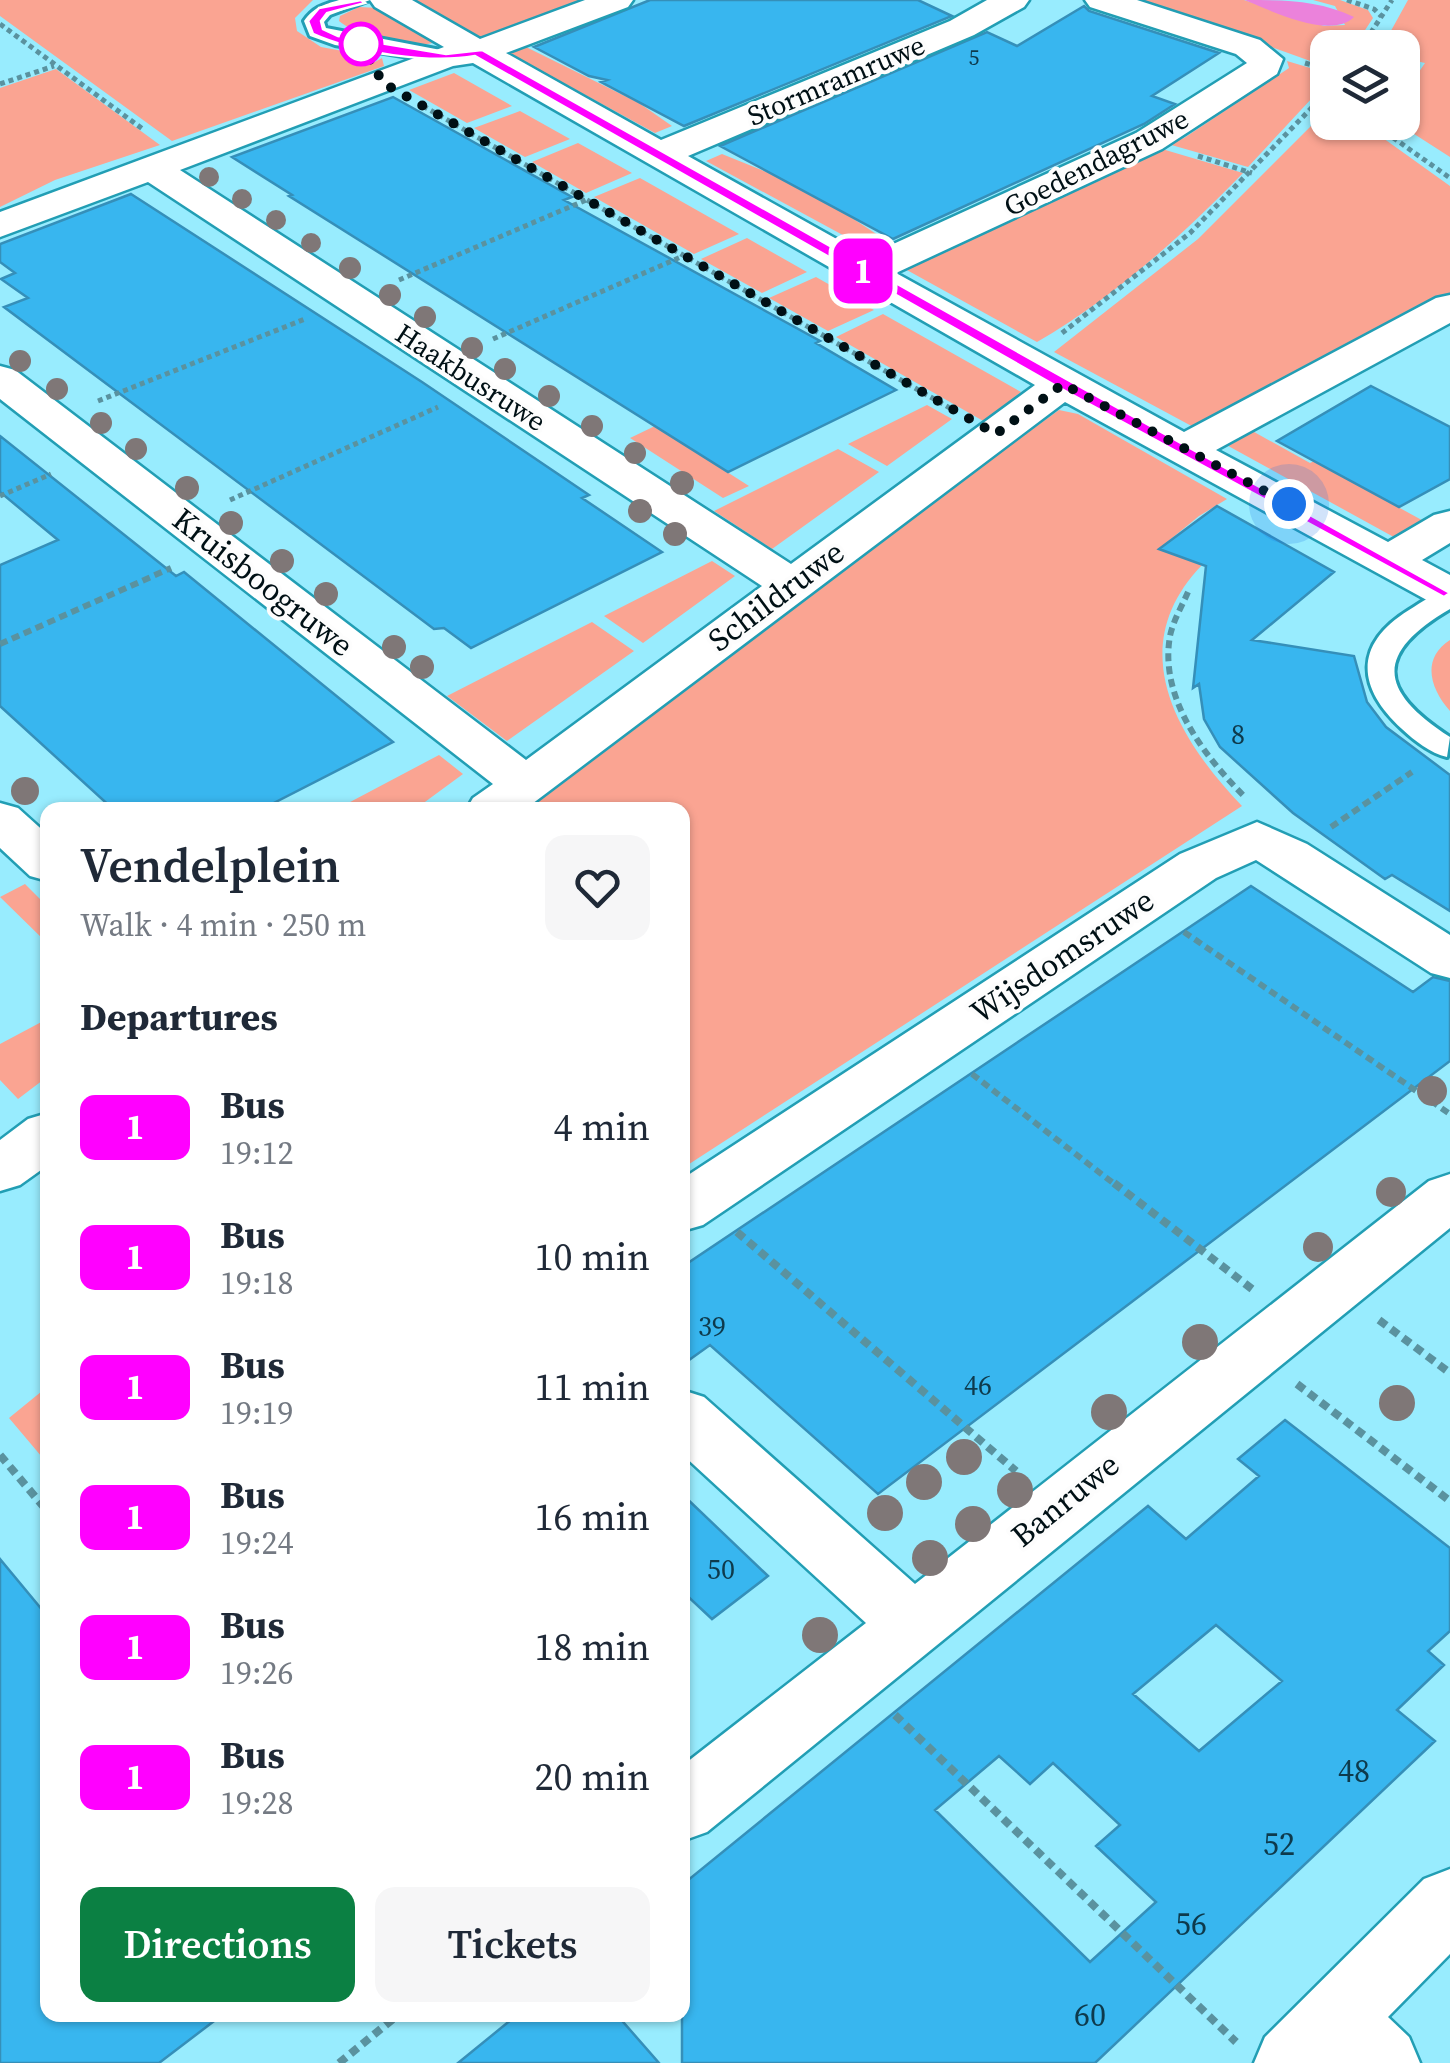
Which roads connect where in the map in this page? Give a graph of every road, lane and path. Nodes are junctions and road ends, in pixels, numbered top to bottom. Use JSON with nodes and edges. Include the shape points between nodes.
{"nodes":[{"id":1,"x":360,"y":0,"type":"edge"},
{"id":2,"x":387,"y":0,"type":"edge"},
{"id":3,"x":616,"y":0,"type":"edge"},
{"id":4,"x":1012,"y":0,"type":"edge"},
{"id":5,"x":1102,"y":0,"type":"edge"},
{"id":6,"x":1347,"y":0,"type":"edge"},
{"id":7,"x":1392,"y":0,"type":"edge"},
{"id":8,"x":1380,"y":16,"type":"junction"},
{"id":9,"x":0,"y":24,"type":"edge"},
{"id":10,"x":1371,"y":30,"type":"edge"},
{"id":11,"x":462,"y":55,"type":"junction"},
{"id":12,"x":56,"y":66,"type":"junction"},
{"id":13,"x":383,"y":83,"type":"junction"},
{"id":14,"x":0,"y":84,"type":"edge"},
{"id":15,"x":1310,"y":114,"type":"edge"},
{"id":16,"x":1397,"y":140,"type":"edge"},
{"id":17,"x":658,"y":155,"type":"junction"},
{"id":18,"x":167,"y":162,"type":"junction"},
{"id":19,"x":1450,"y":178,"type":"edge"},
{"id":20,"x":587,"y":200,"type":"junction"},
{"id":21,"x":0,"y":225,"type":"edge"},
{"id":22,"x":685,"y":256,"type":"junction"},
{"id":23,"x":865,"y":272,"type":"junction"},
{"id":24,"x":352,"y":300,"type":"junction"},
{"id":25,"x":1450,"y":307,"type":"edge"},
{"id":26,"x":444,"y":360,"type":"junction"},
{"id":27,"x":1025,"y":362,"type":"junction"},
{"id":28,"x":0,"y":379,"type":"edge"},
{"id":29,"x":1063,"y":384,"type":"junction"},
{"id":30,"x":484,"y":386,"type":"junction"},
{"id":31,"x":52,"y":419,"type":"junction"},
{"id":32,"x":996,"y":434,"type":"junction"},
{"id":33,"x":1188,"y":448,"type":"junction"},
{"id":34,"x":1450,"y":524,"type":"edge"},
{"id":35,"x":200,"y":534,"type":"junction"},
{"id":36,"x":1390,"y":560,"type":"junction"},
{"id":37,"x":790,"y":584,"type":"junction"},
{"id":38,"x":1188,"y":592,"type":"dead end"},
{"id":39,"x":1450,"y":596,"type":"edge"},
{"id":40,"x":0,"y":644,"type":"edge"},
{"id":41,"x":1447,"y":748,"type":"joint"},
{"id":42,"x":508,"y":797,"type":"edge"},
{"id":43,"x":0,"y":820,"type":"edge"},
{"id":44,"x":1273,"y":847,"type":"junction"},
{"id":45,"x":40,"y":857,"type":"edge"},
{"id":46,"x":1142,"y":903,"type":"junction"},
{"id":47,"x":1450,"y":960,"type":"edge"},
{"id":48,"x":932,"y":1043,"type":"junction"},
{"id":49,"x":1450,"y":1114,"type":"edge"},
{"id":50,"x":40,"y":1140,"type":"edge"},
{"id":51,"x":0,"y":1170,"type":"edge"},
{"id":52,"x":1450,"y":1196,"type":"edge"},
{"id":53,"x":690,"y":1203,"type":"edge"},
{"id":54,"x":1373,"y":1316,"type":"dead end"},
{"id":55,"x":1291,"y":1319,"type":"junction"},
{"id":56,"x":1450,"y":1373,"type":"edge"},
{"id":57,"x":690,"y":1422,"type":"edge"},
{"id":58,"x":0,"y":1455,"type":"edge"},
{"id":59,"x":1450,"y":1501,"type":"edge"},
{"id":60,"x":40,"y":1502,"type":"edge"},
{"id":61,"x":1058,"y":1506,"type":"junction"},
{"id":62,"x":912,"y":1623,"type":"junction"},
{"id":63,"x":850,"y":1672,"type":"junction"},
{"id":64,"x":690,"y":1802,"type":"edge"},
{"id":65,"x":1450,"y":1903,"type":"edge"},
{"id":66,"x":389,"y":2022,"type":"edge"},
{"id":67,"x":1313,"y":2048,"type":"edge"},
{"id":68,"x":339,"y":2063,"type":"edge"}],
"edges":[{"from":1,"to":11,"type":"lane","via":[[323,11],[314,21],[318,32]]},
{"from":2,"to":11,"type":"street"},
{"from":3,"to":11,"type":"street"},
{"from":4,"to":17,"type":"street","name":"Stormramruwe","via":[[962,28]]},
{"from":5,"to":23,"type":"street","name":"Goedendagruwe","via":[[1248,47],[1265,66],[1149,141]]},
{"from":6,"to":8,"type":"path"},
{"from":7,"to":8,"type":"path"},
{"from":8,"to":10,"type":"path"},
{"from":9,"to":12,"type":"path"},
{"from":11,"to":13,"type":"street"},
{"from":11,"to":17,"type":"street"},
{"from":12,"to":14,"type":"path"},
{"from":12,"to":18,"type":"path"},
{"from":13,"to":18,"type":"street"},
{"from":13,"to":20,"type":"path"},
{"from":15,"to":27,"type":"path","via":[[1190,234]]},
{"from":16,"to":19,"type":"path"},
{"from":17,"to":23,"type":"street"},
{"from":18,"to":21,"type":"street"},
{"from":18,"to":24,"type":"street","name":"Haakbusruwe"},
{"from":20,"to":22,"type":"path"},
{"from":20,"to":24,"type":"path"},
{"from":22,"to":26,"type":"path"},
{"from":22,"to":32,"type":"path"},
{"from":23,"to":27,"type":"street"},
{"from":24,"to":26,"type":"street","name":"Haakbusruwe"},
{"from":24,"to":31,"type":"path"},
{"from":25,"to":33,"type":"street"},
{"from":26,"to":30,"type":"street","name":"Haakbusruwe"},
{"from":27,"to":29,"type":"street"},
{"from":28,"to":31,"type":"street","name":"Kruisboogruwe"},
{"from":29,"to":32,"type":"street","name":"Schildruwe"},
{"from":29,"to":33,"type":"street"},
{"from":30,"to":35,"type":"path"},
{"from":30,"to":37,"type":"street","name":"Haakbusruwe"},
{"from":31,"to":35,"type":"street","name":"Kruisboogruwe"},
{"from":32,"to":37,"type":"street","name":"Schildruwe"},
{"from":33,"to":36,"type":"street"},
{"from":34,"to":36,"type":"street"},
{"from":35,"to":40,"type":"path"},
{"from":35,"to":42,"type":"street","name":"Kruisboogruwe"},
{"from":36,"to":39,"type":"street"},
{"from":37,"to":42,"type":"street","name":"Schildruwe"},
{"from":38,"to":44,"type":"path","via":[[1170,636],[1176,691],[1200,745],[1264,814]]},
{"from":39,"to":41,"type":"lane","via":[[1399,630],[1380,665],[1392,705]]},
{"from":41,"to":44,"type":"path"},
{"from":43,"to":45,"type":"street"},
{"from":44,"to":46,"type":"street","name":"Wijsdomsruwe","via":[[1214,858]]},
{"from":44,"to":47,"type":"street"},
{"from":46,"to":48,"type":"street","name":"Wijsdomsruwe"},
{"from":46,"to":49,"type":"path"},
{"from":48,"to":53,"type":"street","name":"Wijsdomsruwe"},
{"from":48,"to":55,"type":"path"},
{"from":50,"to":51,"type":"street"},
{"from":52,"to":55,"type":"street","name":"Banruwe"},
{"from":53,"to":61,"type":"path"},
{"from":54,"to":56,"type":"path"},
{"from":55,"to":59,"type":"path","via":[[1333,1350],[1294,1382]]},
{"from":55,"to":61,"type":"street","name":"Banruwe"},
{"from":57,"to":62,"type":"street"},
{"from":58,"to":60,"type":"path"},
{"from":61,"to":62,"type":"street","name":"Banruwe"},
{"from":62,"to":63,"type":"street","name":"Banruwe"},
{"from":63,"to":64,"type":"street","name":"Banruwe"},
{"from":63,"to":67,"type":"path"},
{"from":65,"to":67,"type":"street"},
{"from":66,"to":68,"type":"path"}]}
